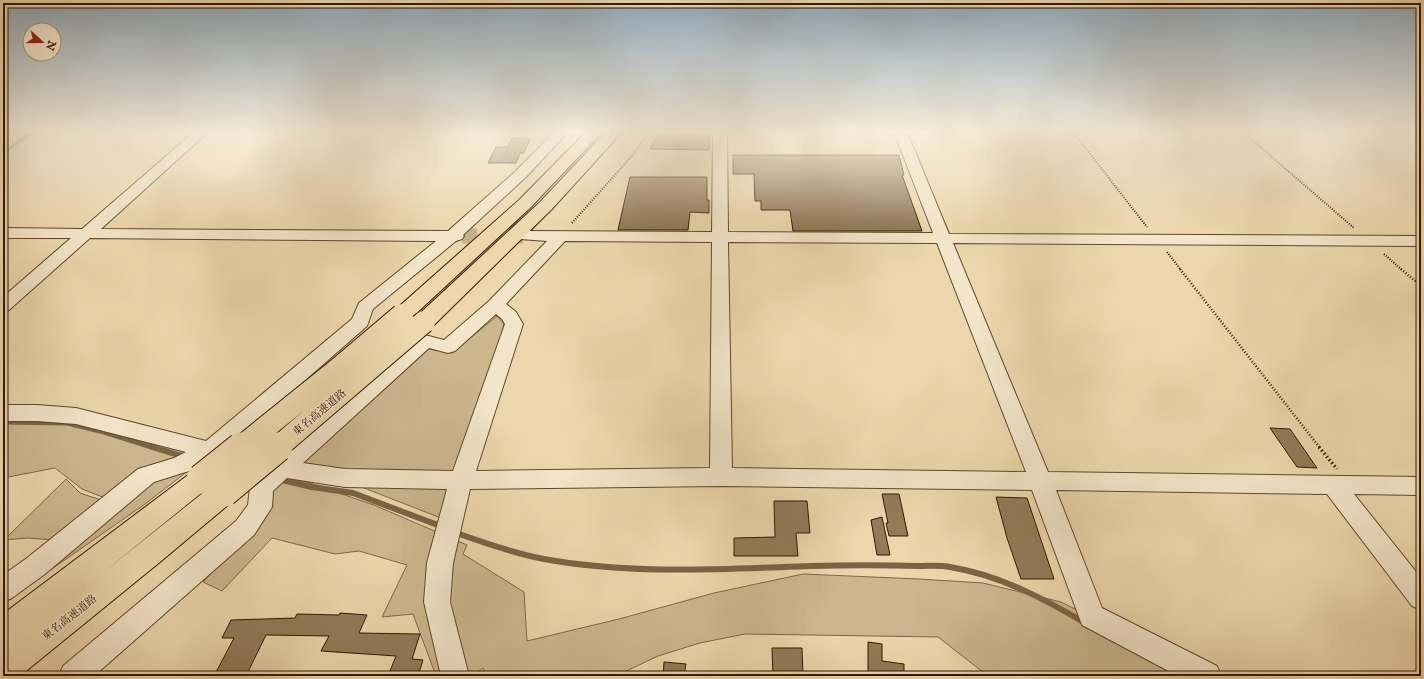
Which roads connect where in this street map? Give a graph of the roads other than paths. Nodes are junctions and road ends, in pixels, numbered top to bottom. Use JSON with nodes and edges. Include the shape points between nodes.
{"nodes":[{"id":1,"x":166,"y":164,"type":"edge"},
{"id":2,"x":531,"y":164,"type":"edge"},
{"id":3,"x":566,"y":164,"type":"edge"},
{"id":4,"x":587,"y":164,"type":"edge"},
{"id":5,"x":720,"y":164,"type":"edge"},
{"id":6,"x":913,"y":164,"type":"edge"},
{"id":7,"x":3,"y":233,"type":"edge"},
{"id":8,"x":87,"y":233,"type":"junction"},
{"id":9,"x":457,"y":236,"type":"junction"},
{"id":10,"x":526,"y":236,"type":"tunnel mouth"},
{"id":11,"x":561,"y":236,"type":"junction"},
{"id":12,"x":720,"y":237,"type":"junction"},
{"id":13,"x":942,"y":238,"type":"junction"},
{"id":14,"x":1421,"y":241,"type":"edge"},
{"id":15,"x":495,"y":305,"type":"junction"},
{"id":16,"x":3,"y":306,"type":"edge"},
{"id":17,"x":413,"y":318,"type":"junction"},
{"id":18,"x":3,"y":413,"type":"edge"},
{"id":19,"x":204,"y":468,"type":"junction"},
{"id":20,"x":283,"y":469,"type":"junction"},
{"id":21,"x":721,"y":477,"type":"junction"},
{"id":22,"x":461,"y":480,"type":"junction"},
{"id":23,"x":1041,"y":482,"type":"junction"},
{"id":24,"x":1341,"y":484,"type":"junction"},
{"id":25,"x":1421,"y":486,"type":"edge"},
{"id":26,"x":3,"y":590,"type":"edge"},
{"id":27,"x":1421,"y":598,"type":"edge"},
{"id":28,"x":3,"y":633,"type":"edge"},
{"id":29,"x":3,"y":669,"type":"edge"},
{"id":30,"x":73,"y":676,"type":"edge"},
{"id":31,"x":455,"y":676,"type":"edge"},
{"id":32,"x":1207,"y":676,"type":"edge"}],
"edges":[{"from":1,"to":8,"type":"street"},
{"from":2,"to":9,"type":"street"},
{"from":3,"to":17,"type":"highway","name":"東名高速道路"},
{"from":4,"to":17,"type":"highway","name":"東名高速道路","via":[[521,232]]},
{"from":5,"to":12,"type":"street"},
{"from":6,"to":13,"type":"street"},
{"from":7,"to":8,"type":"street"},
{"from":8,"to":9,"type":"street"},
{"from":8,"to":16,"type":"street"},
{"from":9,"to":19,"type":"street","via":[[365,307],[360,322]]},
{"from":10,"to":11,"type":"street"},
{"from":11,"to":12,"type":"street"},
{"from":11,"to":15,"type":"street"},
{"from":12,"to":13,"type":"street"},
{"from":12,"to":21,"type":"street"},
{"from":13,"to":14,"type":"street"},
{"from":13,"to":23,"type":"street"},
{"from":15,"to":20,"type":"street","via":[[448,347],[426,341]]},
{"from":15,"to":22,"type":"street","via":[[510,316],[514,324]]},
{"from":17,"to":19,"type":"highway","name":"東名高速道路","bridge":true,"via":[[365,374]]},
{"from":18,"to":19,"type":"street","via":[[76,416]]},
{"from":19,"to":20,"type":"street"},
{"from":19,"to":26,"type":"street","via":[[146,476]]},
{"from":19,"to":28,"type":"highway","name":"東名高速道路"},
{"from":19,"to":29,"type":"highway","name":"東名高速道路","via":[[150,552]]},
{"from":20,"to":22,"type":"street","via":[[345,478]]},
{"from":20,"to":30,"type":"street","via":[[262,487],[260,507],[245,528]]},
{"from":21,"to":22,"type":"street"},
{"from":21,"to":23,"type":"street"},
{"from":22,"to":31,"type":"street","via":[[440,563],[437,602]]},
{"from":23,"to":24,"type":"street"},
{"from":23,"to":32,"type":"street","via":[[1092,616]]},
{"from":24,"to":25,"type":"street"},
{"from":24,"to":27,"type":"street"}]}
